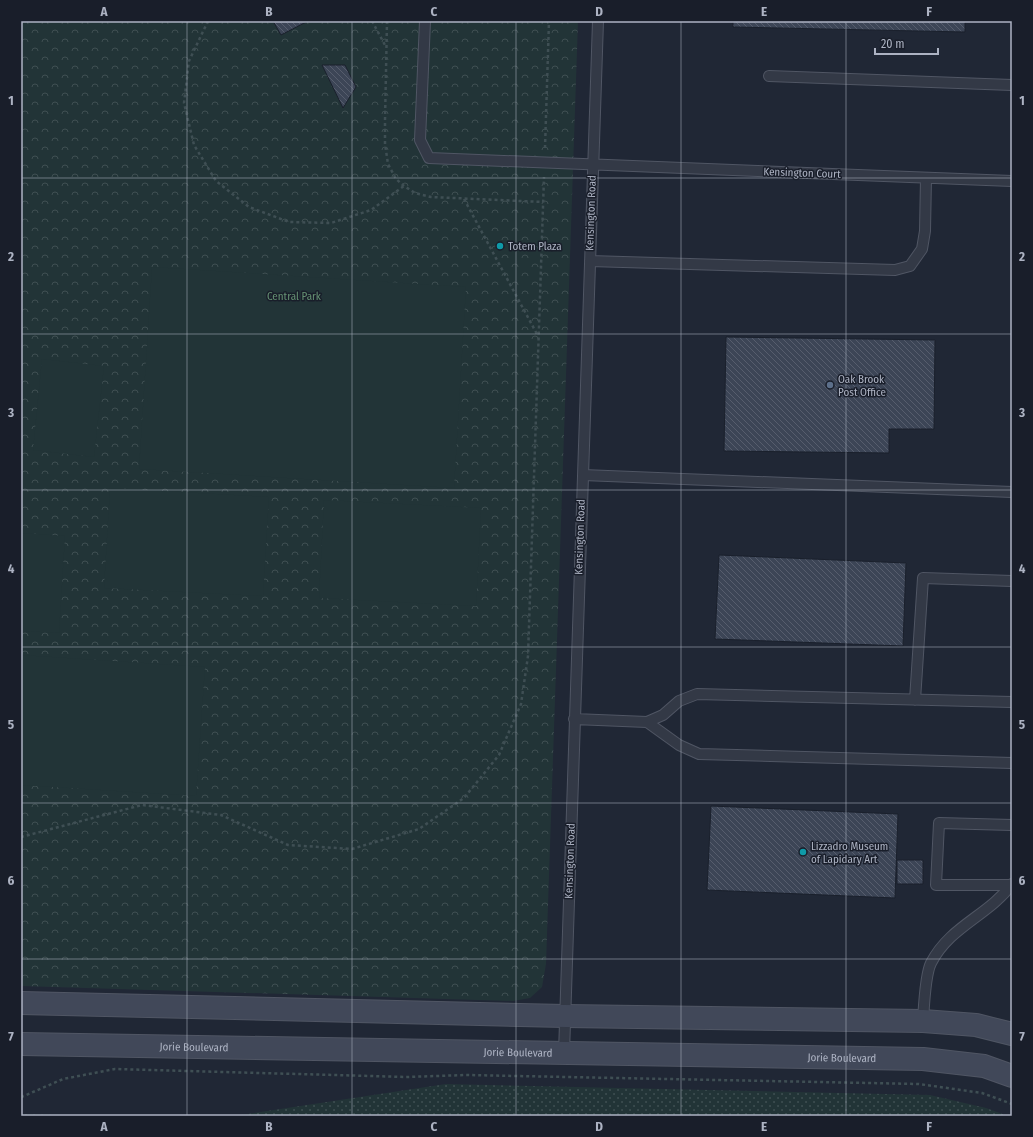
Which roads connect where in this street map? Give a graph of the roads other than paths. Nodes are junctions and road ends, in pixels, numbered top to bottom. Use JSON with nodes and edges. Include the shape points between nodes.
{"nodes":[{"id":1,"x":424,"y":21,"type":"edge"},
{"id":2,"x":598,"y":21,"type":"edge"},
{"id":3,"x":769,"y":76,"type":"dead end"},
{"id":4,"x":1012,"y":84,"type":"edge"},
{"id":5,"x":593,"y":164,"type":"junction"},
{"id":6,"x":926,"y":178,"type":"junction"},
{"id":7,"x":1012,"y":181,"type":"edge"},
{"id":8,"x":590,"y":261,"type":"junction"},
{"id":9,"x":582,"y":475,"type":"junction"},
{"id":10,"x":1012,"y":491,"type":"edge"},
{"id":11,"x":1012,"y":581,"type":"edge"},
{"id":12,"x":915,"y":700,"type":"junction"},
{"id":13,"x":1012,"y":702,"type":"edge"},
{"id":14,"x":574,"y":719,"type":"junction"},
{"id":15,"x":647,"y":722,"type":"junction"},
{"id":16,"x":1012,"y":762,"type":"edge"},
{"id":17,"x":1012,"y":825,"type":"edge"},
{"id":18,"x":1012,"y":885,"type":"edge"},
{"id":19,"x":21,"y":1003,"type":"edge"},
{"id":20,"x":565,"y":1016,"type":"junction"},
{"id":21,"x":923,"y":1020,"type":"junction"},
{"id":22,"x":1012,"y":1034,"type":"edge"},
{"id":23,"x":21,"y":1044,"type":"edge"},
{"id":24,"x":564,"y":1053,"type":"junction"},
{"id":25,"x":1012,"y":1076,"type":"edge"}],
"edges":[{"from":1,"to":5,"type":"lane","name":"Kensington Court","via":[[420,140],[429,158]]},
{"from":2,"to":5,"type":"lane","name":"Kensington Road"},
{"from":3,"to":4,"type":"lane"},
{"from":5,"to":6,"type":"lane","name":"Kensington Court"},
{"from":5,"to":8,"type":"lane","name":"Kensington Road"},
{"from":6,"to":7,"type":"lane","name":"Kensington Court"},
{"from":6,"to":8,"type":"lane","via":[[922,249],[910,266],[895,270]]},
{"from":8,"to":9,"type":"lane","name":"Kensington Road"},
{"from":9,"to":10,"type":"lane"},
{"from":9,"to":14,"type":"lane","name":"Kensington Road"},
{"from":11,"to":12,"type":"lane","via":[[923,578]]},
{"from":12,"to":13,"type":"lane"},
{"from":12,"to":15,"type":"lane","via":[[696,694],[679,701],[663,715]]},
{"from":14,"to":15,"type":"lane"},
{"from":14,"to":20,"type":"lane","name":"Kensington Road"},
{"from":15,"to":16,"type":"lane","via":[[679,745],[699,754]]},
{"from":17,"to":18,"type":"lane","via":[[939,823],[936,885]]},
{"from":18,"to":21,"type":"lane","via":[[992,905],[945,941],[930,964]]},
{"from":19,"to":20,"type":"main road"},
{"from":20,"to":21,"type":"main road"},
{"from":20,"to":24,"type":"lane","name":"Kensington Road"},
{"from":21,"to":22,"type":"main road","via":[[976,1025]]},
{"from":23,"to":24,"type":"main road","name":"Jorie Boulevard"},
{"from":24,"to":25,"type":"main road","name":"Jorie Boulevard","via":[[923,1059],[984,1066]]}]}
